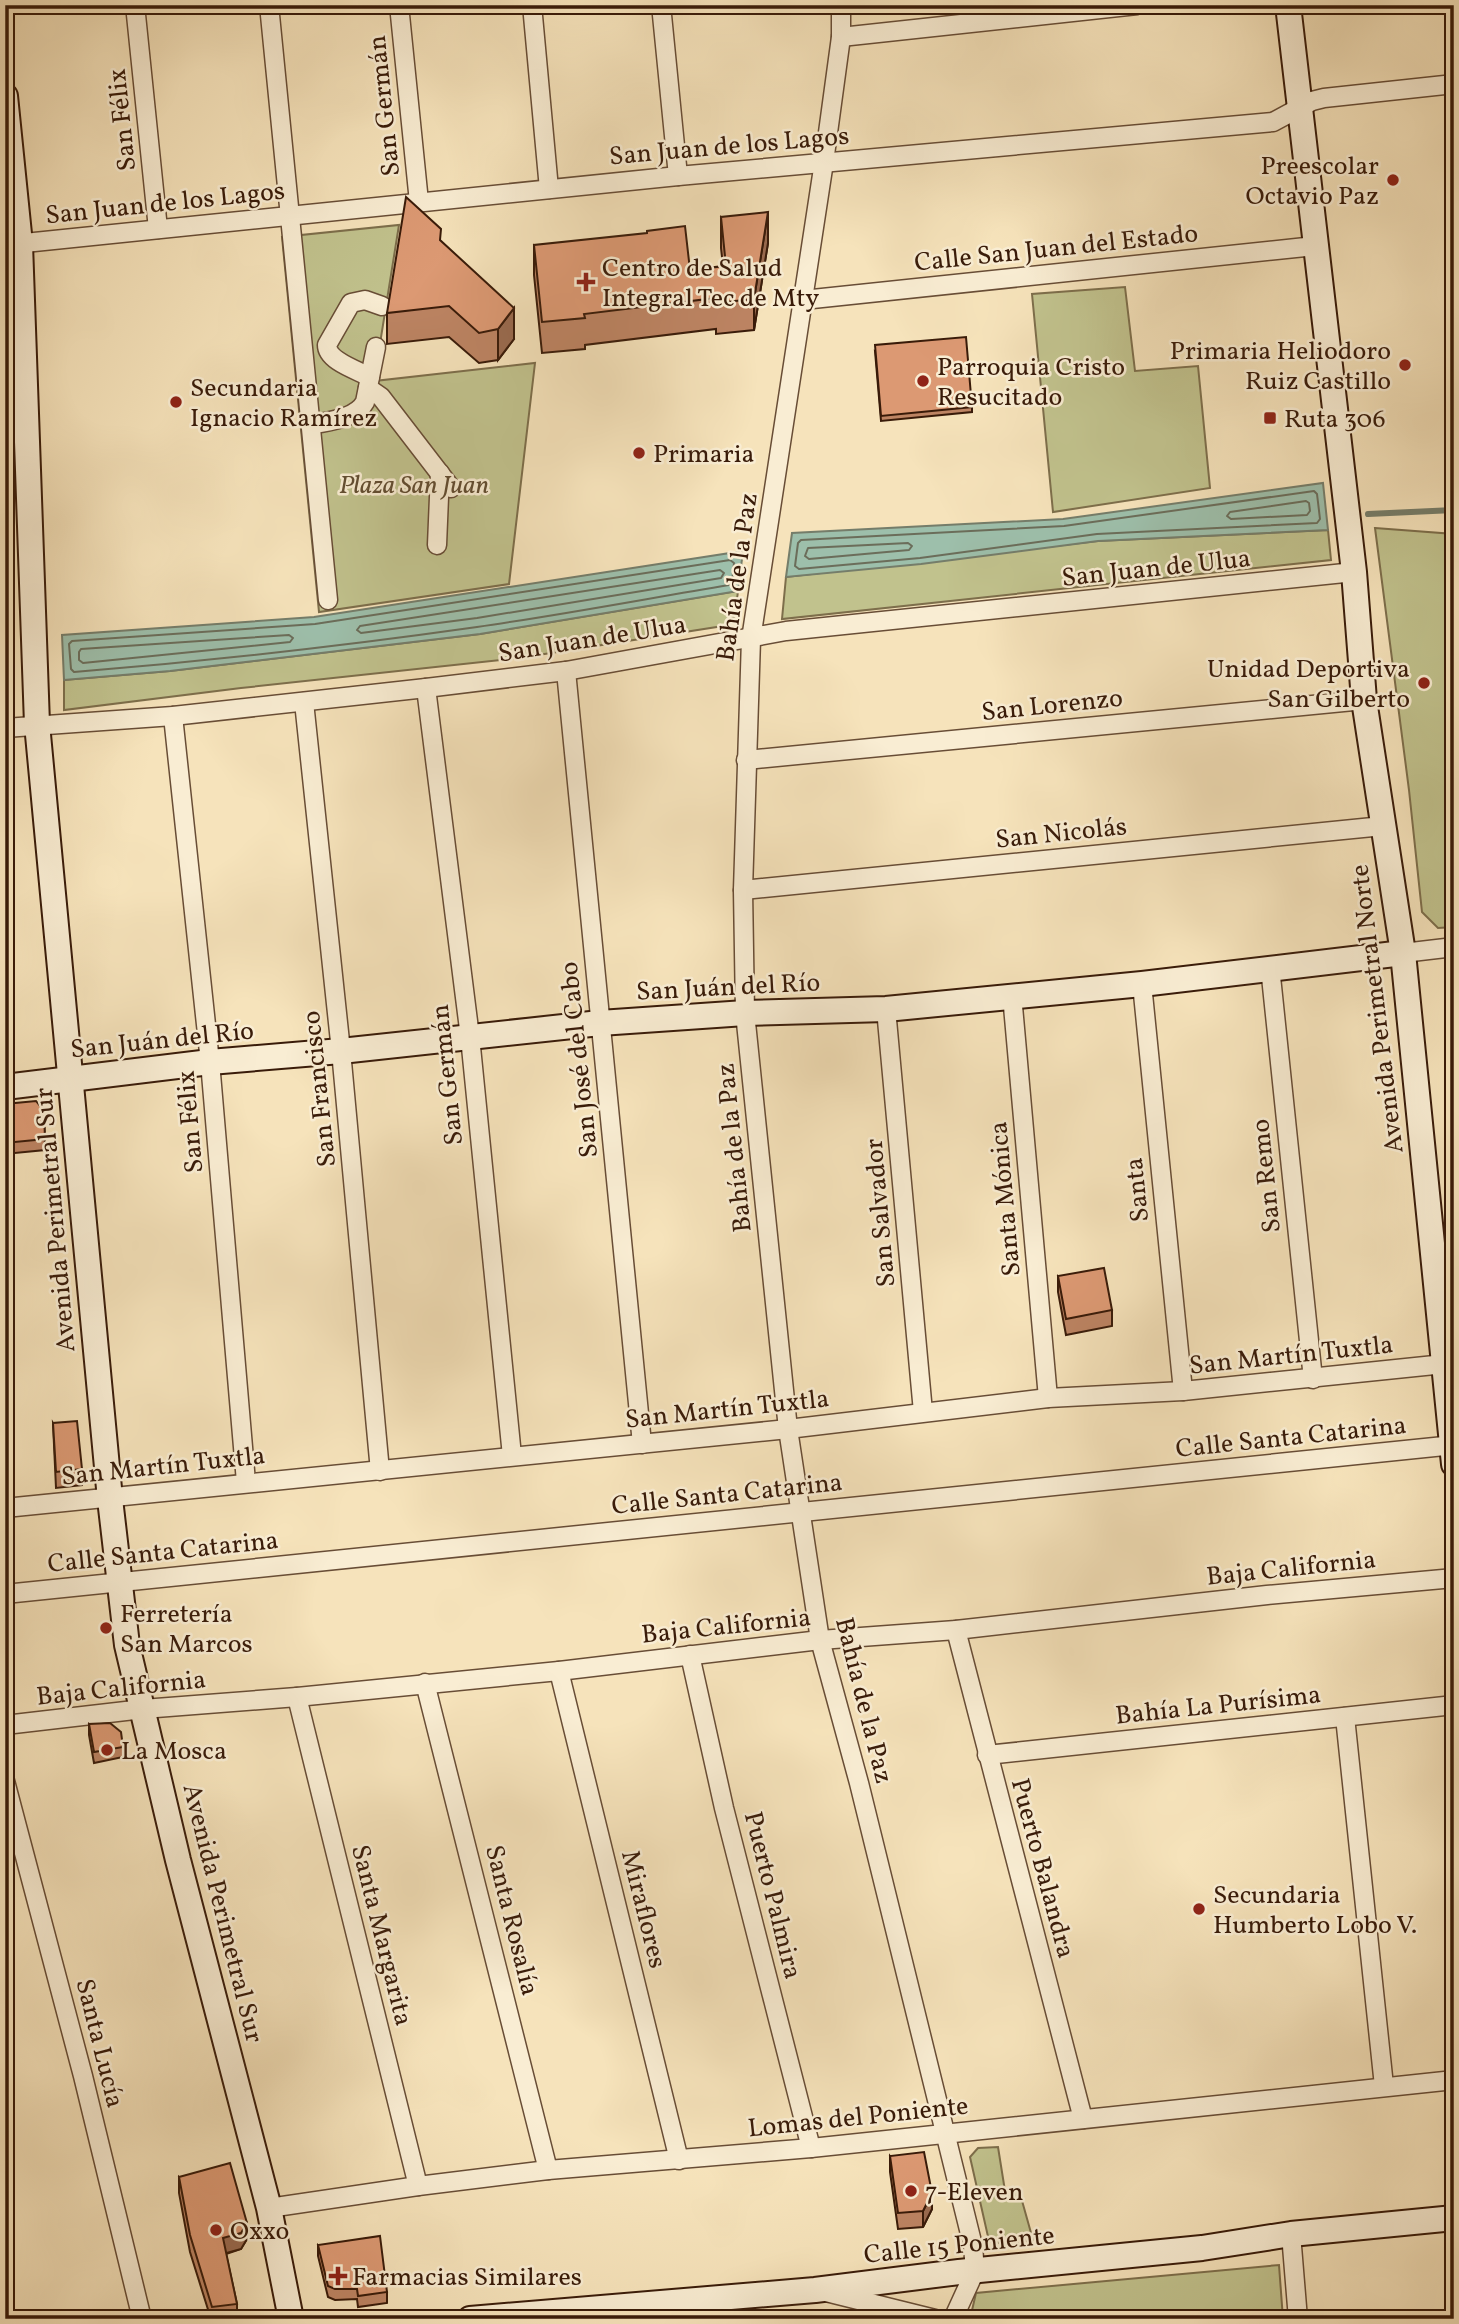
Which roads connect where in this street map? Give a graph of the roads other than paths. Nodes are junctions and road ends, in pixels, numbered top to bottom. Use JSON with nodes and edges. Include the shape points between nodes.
{"nodes":[{"id":1,"x":135,"y":5,"type":"edge"},
{"id":2,"x":269,"y":5,"type":"edge"},
{"id":3,"x":399,"y":5,"type":"edge"},
{"id":4,"x":532,"y":5,"type":"edge"},
{"id":5,"x":661,"y":5,"type":"edge"},
{"id":6,"x":841,"y":5,"type":"edge"},
{"id":7,"x":1137,"y":5,"type":"edge"},
{"id":8,"x":1288,"y":5,"type":"edge"},
{"id":9,"x":841,"y":37,"type":"junction"},
{"id":10,"x":1454,"y":84,"type":"edge"},
{"id":11,"x":5,"y":96,"type":"edge"},
{"id":12,"x":1300,"y":108,"type":"junction"},
{"id":13,"x":824,"y":162,"type":"junction"},
{"id":14,"x":677,"y":176,"type":"junction"},
{"id":15,"x":549,"y":189,"type":"junction"},
{"id":16,"x":419,"y":202,"type":"junction"},
{"id":17,"x":289,"y":215,"type":"junction"},
{"id":18,"x":158,"y":229,"type":"junction"},
{"id":19,"x":13,"y":245,"type":"edge"},
{"id":20,"x":1315,"y":246,"type":"junction"},
{"id":21,"x":803,"y":300,"type":"junction"},
{"id":22,"x":382,"y":306,"type":"dead end"},
{"id":23,"x":376,"y":347,"type":"dead end"},
{"id":24,"x":369,"y":383,"type":"junction"},
{"id":25,"x":311,"y":425,"type":"junction"},
{"id":26,"x":440,"y":473,"type":"junction"},
{"id":27,"x":451,"y":488,"type":"dead end"},
{"id":28,"x":437,"y":545,"type":"dead end"},
{"id":29,"x":1354,"y":572,"type":"junction"},
{"id":30,"x":328,"y":600,"type":"dead end"},
{"id":31,"x":751,"y":639,"type":"junction"},
{"id":32,"x":566,"y":671,"type":"junction"},
{"id":33,"x":426,"y":688,"type":"junction"},
{"id":34,"x":1364,"y":700,"type":"junction"},
{"id":35,"x":304,"y":702,"type":"junction"},
{"id":36,"x":173,"y":716,"type":"junction"},
{"id":37,"x":37,"y":724,"type":"junction"},
{"id":38,"x":5,"y":728,"type":"edge"},
{"id":39,"x":746,"y":760,"type":"junction"},
{"id":40,"x":1383,"y":826,"type":"junction"},
{"id":41,"x":743,"y":890,"type":"junction"},
{"id":42,"x":1454,"y":947,"type":"edge"},
{"id":43,"x":1403,"y":953,"type":"junction"},
{"id":44,"x":1270,"y":967,"type":"junction"},
{"id":45,"x":1142,"y":984,"type":"junction"},
{"id":46,"x":1012,"y":995,"type":"junction"},
{"id":47,"x":886,"y":1009,"type":"junction"},
{"id":48,"x":745,"y":1013,"type":"junction"},
{"id":49,"x":600,"y":1023,"type":"junction"},
{"id":50,"x":470,"y":1037,"type":"junction"},
{"id":51,"x":341,"y":1051,"type":"junction"},
{"id":52,"x":210,"y":1062,"type":"junction"},
{"id":53,"x":71,"y":1079,"type":"junction"},
{"id":54,"x":5,"y":1087,"type":"edge"},
{"id":55,"x":1450,"y":1364,"type":"edge"},
{"id":56,"x":1313,"y":1379,"type":"junction"},
{"id":57,"x":1183,"y":1391,"type":"junction"},
{"id":58,"x":1048,"y":1398,"type":"junction"},
{"id":59,"x":923,"y":1412,"type":"junction"},
{"id":60,"x":788,"y":1429,"type":"junction"},
{"id":61,"x":642,"y":1444,"type":"junction"},
{"id":62,"x":1453,"y":1451,"type":"edge"},
{"id":63,"x":512,"y":1457,"type":"junction"},
{"id":64,"x":380,"y":1471,"type":"junction"},
{"id":65,"x":246,"y":1482,"type":"junction"},
{"id":66,"x":110,"y":1499,"type":"junction"},
{"id":67,"x":5,"y":1508,"type":"edge"},
{"id":68,"x":801,"y":1512,"type":"junction"},
{"id":69,"x":1454,"y":1578,"type":"edge"},
{"id":70,"x":120,"y":1581,"type":"junction"},
{"id":71,"x":5,"y":1594,"type":"edge"},
{"id":72,"x":956,"y":1630,"type":"junction"},
{"id":73,"x":820,"y":1640,"type":"junction"},
{"id":74,"x":690,"y":1655,"type":"junction"},
{"id":75,"x":559,"y":1671,"type":"junction"},
{"id":76,"x":425,"y":1683,"type":"junction"},
{"id":77,"x":297,"y":1697,"type":"junction"},
{"id":78,"x":1454,"y":1705,"type":"edge"},
{"id":79,"x":143,"y":1709,"type":"junction"},
{"id":80,"x":1345,"y":1717,"type":"junction"},
{"id":81,"x":5,"y":1725,"type":"edge"},
{"id":82,"x":987,"y":1755,"type":"junction"},
{"id":83,"x":5,"y":1781,"type":"edge"},
{"id":84,"x":1454,"y":2080,"type":"edge"},
{"id":85,"x":1384,"y":2086,"type":"junction"},
{"id":86,"x":1083,"y":2119,"type":"junction"},
{"id":87,"x":944,"y":2133,"type":"junction"},
{"id":88,"x":811,"y":2148,"type":"junction"},
{"id":89,"x":679,"y":2160,"type":"junction"},
{"id":90,"x":548,"y":2170,"type":"junction"},
{"id":91,"x":418,"y":2186,"type":"junction"},
{"id":92,"x":269,"y":2208,"type":"junction"},
{"id":93,"x":1454,"y":2218,"type":"edge"},
{"id":94,"x":1292,"y":2234,"type":"junction"},
{"id":95,"x":975,"y":2271,"type":"junction"},
{"id":96,"x":815,"y":2290,"type":"junction"},
{"id":97,"x":142,"y":2319,"type":"edge"},
{"id":98,"x":291,"y":2319,"type":"edge"},
{"id":99,"x":471,"y":2319,"type":"edge"},
{"id":100,"x":935,"y":2319,"type":"edge"},
{"id":101,"x":953,"y":2319,"type":"edge"},
{"id":102,"x":1298,"y":2319,"type":"edge"}],
"edges":[{"from":1,"to":18,"type":"street","name":"San Félix"},
{"from":2,"to":17,"type":"street"},
{"from":3,"to":16,"type":"street","name":"San Germán"},
{"from":4,"to":15,"type":"street"},
{"from":5,"to":14,"type":"street"},
{"from":6,"to":9,"type":"street","name":"Bahía de la Paz"},
{"from":7,"to":9,"type":"street"},
{"from":8,"to":12,"type":"street","name":"Avenida Perimetral Norte"},
{"from":9,"to":13,"type":"street","name":"Bahía de la Paz"},
{"from":10,"to":12,"type":"street","name":"San Juan de los Lagos","via":[[1324,98]]},
{"from":11,"to":19,"type":"street","name":"Avenida Perimetral Sur"},
{"from":12,"to":13,"type":"street","name":"San Juan de los Lagos","via":[[1273,122]]},
{"from":12,"to":20,"type":"street","name":"Avenida Perimetral Norte"},
{"from":13,"to":14,"type":"street","name":"San Juan de los Lagos"},
{"from":13,"to":21,"type":"street","name":"Bahía de la Paz"},
{"from":14,"to":15,"type":"street","name":"San Juan de los Lagos"},
{"from":15,"to":16,"type":"street","name":"San Juan de los Lagos"},
{"from":16,"to":17,"type":"street","name":"San Juan de los Lagos"},
{"from":17,"to":18,"type":"street","name":"San Juan de los Lagos"},
{"from":17,"to":25,"type":"street"},
{"from":18,"to":19,"type":"street","name":"San Juan de los Lagos"},
{"from":19,"to":37,"type":"street","name":"Avenida Perimetral Sur"},
{"from":20,"to":21,"type":"street","name":"Calle San Juan del Estado"},
{"from":20,"to":29,"type":"street","name":"Avenida Perimetral Norte"},
{"from":21,"to":31,"type":"street","name":"Bahía de la Paz"},
{"from":22,"to":24,"type":"street","via":[[365,300],[351,303],[327,345],[331,357]]},
{"from":23,"to":24,"type":"street"},
{"from":24,"to":25,"type":"street","via":[[362,409]]},
{"from":24,"to":26,"type":"street"},
{"from":25,"to":30,"type":"street"},
{"from":26,"to":27,"type":"street"},
{"from":26,"to":28,"type":"street"},
{"from":29,"to":31,"type":"street","name":"San Juan de Ulua","via":[[786,631]]},
{"from":29,"to":34,"type":"street","name":"Avenida Perimetral Norte"},
{"from":31,"to":32,"type":"street","name":"San Juan de Ulua"},
{"from":31,"to":39,"type":"street","name":"Bahía de la Paz"},
{"from":32,"to":33,"type":"street","name":"San Juan de Ulua"},
{"from":32,"to":49,"type":"street","name":"San José del Cabo"},
{"from":33,"to":35,"type":"street","name":"San Juan de Ulua"},
{"from":33,"to":50,"type":"street","name":"San Germán"},
{"from":34,"to":39,"type":"street","name":"San Lorenzo"},
{"from":34,"to":40,"type":"street","name":"Avenida Perimetral Norte"},
{"from":35,"to":36,"type":"street","name":"San Juan de Ulua"},
{"from":35,"to":51,"type":"street","name":"San Francisco"},
{"from":36,"to":37,"type":"street","name":"San Juan de Ulua"},
{"from":36,"to":52,"type":"street","name":"San Félix"},
{"from":37,"to":38,"type":"street","name":"San Juan de Ulua"},
{"from":37,"to":53,"type":"street","name":"Avenida Perimetral Sur"},
{"from":39,"to":41,"type":"street","name":"Bahía de la Paz"},
{"from":40,"to":41,"type":"street","name":"San Nicolás"},
{"from":40,"to":43,"type":"street","name":"Avenida Perimetral Norte"},
{"from":41,"to":48,"type":"street","name":"Bahía de la Paz"},
{"from":42,"to":43,"type":"street","name":"San Juán del Río"},
{"from":43,"to":44,"type":"street","name":"San Juán del Río"},
{"from":43,"to":55,"type":"street","name":"Avenida Perimetral Norte"},
{"from":44,"to":45,"type":"street","name":"San Juán del Río"},
{"from":44,"to":56,"type":"street","name":"San Remo"},
{"from":45,"to":46,"type":"street","name":"San Juán del Río"},
{"from":45,"to":57,"type":"street","name":"Santa"},
{"from":46,"to":47,"type":"street","name":"San Juán del Río"},
{"from":46,"to":58,"type":"street","name":"Santa Mónica"},
{"from":47,"to":48,"type":"street","name":"San Juán del Río"},
{"from":47,"to":59,"type":"street","name":"San Salvador"},
{"from":48,"to":49,"type":"street","name":"San Juán del Río"},
{"from":48,"to":60,"type":"street","name":"Bahía de la Paz"},
{"from":49,"to":50,"type":"street","name":"San Juán del Río"},
{"from":49,"to":61,"type":"street","name":"San José del Cabo"},
{"from":50,"to":51,"type":"street","name":"San Juán del Río"},
{"from":50,"to":63,"type":"street","name":"San Germán"},
{"from":51,"to":52,"type":"street","name":"San Juán del Río"},
{"from":51,"to":64,"type":"street","name":"San Francisco"},
{"from":52,"to":53,"type":"street","name":"San Juán del Río"},
{"from":52,"to":65,"type":"street","name":"San Félix"},
{"from":53,"to":54,"type":"street","name":"San Juán del Río"},
{"from":53,"to":66,"type":"street","name":"Avenida Perimetral Sur"},
{"from":55,"to":56,"type":"street","name":"San Martín Tuxtla"},
{"from":55,"to":62,"type":"street","name":"Avenida Perimetral Norte"},
{"from":56,"to":57,"type":"street","name":"San Martín Tuxtla"},
{"from":57,"to":58,"type":"street","name":"San Martín Tuxtla"},
{"from":58,"to":59,"type":"street","name":"San Martín Tuxtla"},
{"from":59,"to":60,"type":"street","name":"San Martín Tuxtla"},
{"from":60,"to":61,"type":"street","name":"San Martín Tuxtla"},
{"from":60,"to":68,"type":"street","name":"Bahía de la Paz"},
{"from":61,"to":63,"type":"street","name":"San Martín Tuxtla"},
{"from":62,"to":68,"type":"street","name":"Calle Santa Catarina"},
{"from":63,"to":64,"type":"street","name":"San Martín Tuxtla"},
{"from":64,"to":65,"type":"street","name":"San Martín Tuxtla"},
{"from":65,"to":66,"type":"street","name":"San Martín Tuxtla"},
{"from":66,"to":67,"type":"street","name":"San Martín Tuxtla"},
{"from":66,"to":70,"type":"street","name":"Avenida Perimetral Sur"},
{"from":68,"to":70,"type":"street","name":"Calle Santa Catarina"},
{"from":68,"to":73,"type":"street","name":"Bahía de la Paz"},
{"from":69,"to":72,"type":"street","name":"Baja California"},
{"from":70,"to":71,"type":"street","name":"Calle Santa Catarina"},
{"from":70,"to":79,"type":"street","name":"Avenida Perimetral Sur","via":[[127,1645]]},
{"from":72,"to":73,"type":"street","name":"Baja California"},
{"from":72,"to":82,"type":"street","name":"Puerto Balandra"},
{"from":73,"to":74,"type":"street","name":"Baja California"},
{"from":73,"to":87,"type":"street","name":"Bahía de la Paz"},
{"from":74,"to":75,"type":"street","name":"Baja California"},
{"from":74,"to":88,"type":"street","name":"Puerto Palmira"},
{"from":75,"to":76,"type":"street","name":"Baja California"},
{"from":75,"to":89,"type":"street","name":"Miraflores"},
{"from":76,"to":77,"type":"street","name":"Baja California"},
{"from":76,"to":90,"type":"street","name":"Santa Rosalía"},
{"from":77,"to":79,"type":"street","name":"Baja California"},
{"from":77,"to":91,"type":"street","name":"Santa Margarita"},
{"from":78,"to":80,"type":"street","name":"Bahía La Purísima"},
{"from":79,"to":81,"type":"street","name":"Baja California"},
{"from":79,"to":92,"type":"street","name":"Avenida Perimetral Sur","via":[[177,1860]]},
{"from":80,"to":82,"type":"street","name":"Bahía La Purísima"},
{"from":80,"to":85,"type":"street"},
{"from":82,"to":86,"type":"street","name":"Puerto Balandra"},
{"from":83,"to":97,"type":"street","name":"Santa Lucía"},
{"from":84,"to":85,"type":"street","name":"Lomas del Poniente"},
{"from":85,"to":86,"type":"street","name":"Lomas del Poniente"},
{"from":86,"to":87,"type":"street","name":"Lomas del Poniente"},
{"from":87,"to":88,"type":"street","name":"Lomas del Poniente"},
{"from":87,"to":95,"type":"street","name":"Bahía de la Paz","via":[[973,2246]]},
{"from":88,"to":89,"type":"street","name":"Lomas del Poniente"},
{"from":89,"to":90,"type":"street","name":"Lomas del Poniente"},
{"from":90,"to":91,"type":"street","name":"Lomas del Poniente"},
{"from":91,"to":92,"type":"street","name":"Lomas del Poniente"},
{"from":92,"to":98,"type":"street","name":"Avenida Perimetral Sur"},
{"from":93,"to":94,"type":"street","name":"Calle 15 Poniente"},
{"from":94,"to":95,"type":"street","name":"Calle 15 Poniente"},
{"from":94,"to":102,"type":"street"},
{"from":95,"to":96,"type":"street","name":"Calle 15 Poniente"},
{"from":95,"to":101,"type":"street"},
{"from":96,"to":99,"type":"street","name":"Calle 15 Poniente"},
{"from":96,"to":100,"type":"street"}]}
